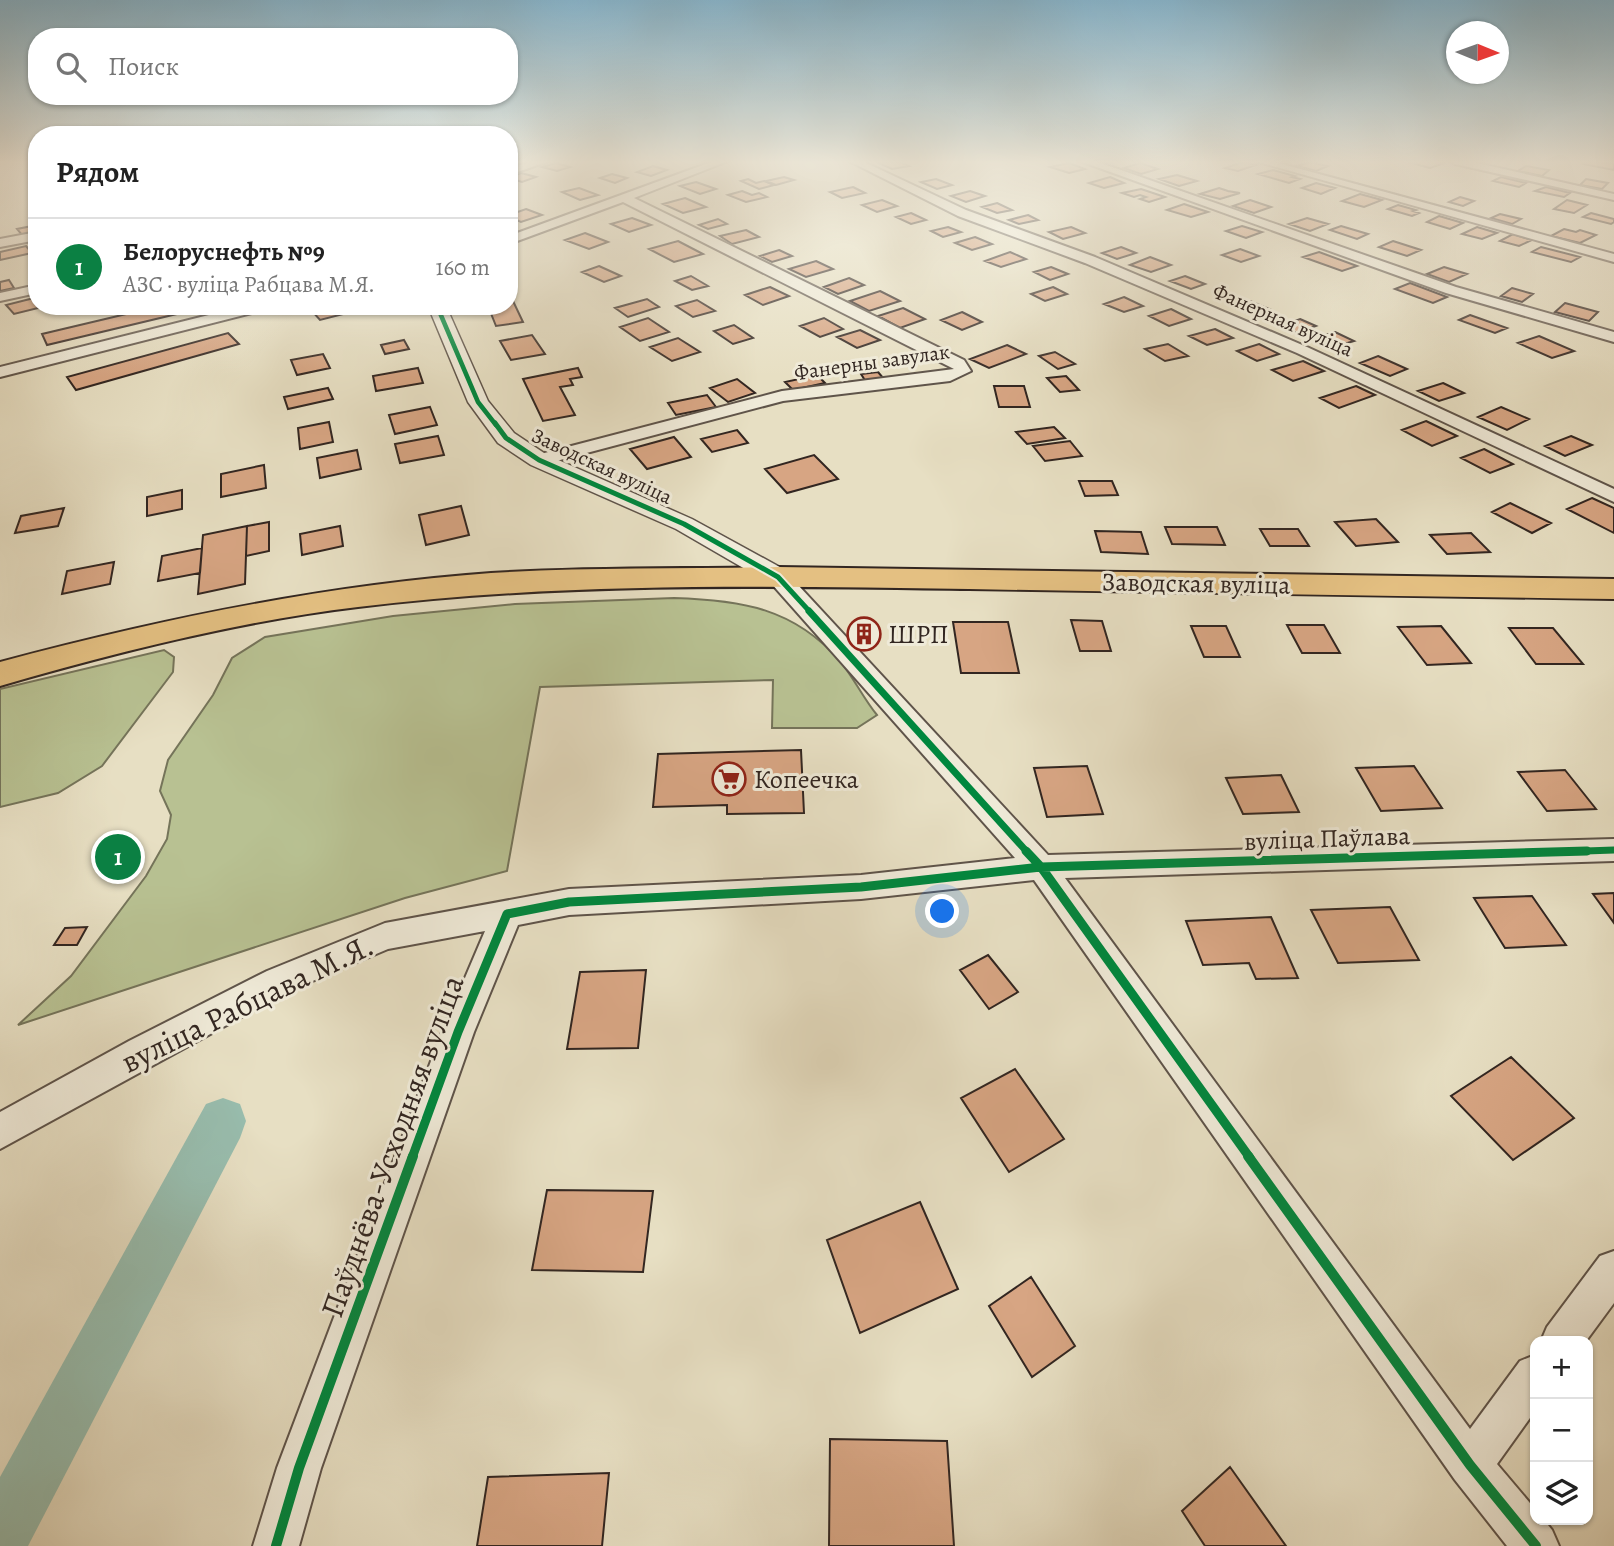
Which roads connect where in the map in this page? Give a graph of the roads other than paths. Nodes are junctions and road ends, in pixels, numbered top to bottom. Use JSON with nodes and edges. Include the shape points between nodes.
{"nodes":[{"id":1,"x":696,"y":233,"type":"edge"},
{"id":2,"x":1017,"y":233,"type":"edge"},
{"id":3,"x":1290,"y":233,"type":"edge"},
{"id":4,"x":1523,"y":233,"type":"edge"},
{"id":5,"x":28,"y":238,"type":"edge"},
{"id":6,"x":0,"y":243,"type":"edge"},
{"id":7,"x":1614,"y":258,"type":"edge"},
{"id":8,"x":28,"y":291,"type":"edge"},
{"id":9,"x":0,"y":297,"type":"edge"},
{"id":10,"x":227,"y":315,"type":"edge"},
{"id":11,"x":441,"y":315,"type":"edge"},
{"id":12,"x":1614,"y":337,"type":"edge"},
{"id":13,"x":0,"y":372,"type":"edge"},
{"id":14,"x":539,"y":460,"type":"junction"},
{"id":15,"x":1614,"y":496,"type":"edge"},
{"id":16,"x":778,"y":577,"type":"junction"},
{"id":17,"x":1614,"y":589,"type":"edge"},
{"id":18,"x":0,"y":674,"type":"edge"},
{"id":19,"x":1614,"y":850,"type":"edge"},
{"id":20,"x":1041,"y":867,"type":"junction"},
{"id":21,"x":507,"y":914,"type":"junction"},
{"id":22,"x":0,"y":1131,"type":"edge"},
{"id":23,"x":1614,"y":1270,"type":"edge"},
{"id":24,"x":1565,"y":1336,"type":"edge"},
{"id":25,"x":1530,"y":1383,"type":"edge"},
{"id":26,"x":1470,"y":1465,"type":"junction"},
{"id":27,"x":276,"y":1546,"type":"edge"},
{"id":28,"x":1536,"y":1546,"type":"edge"}],
"edges":[{"from":1,"to":14,"type":"street","name":"Фанерны завулак","via":[[958,363],[964,371],[782,396]]},
{"from":2,"to":15,"type":"street","name":"Фанерная вуліца","via":[[1302,350]]},
{"from":3,"to":12,"type":"street","via":[[1451,290]]},
{"from":4,"to":7,"type":"street"},
{"from":5,"to":6,"type":"street"},
{"from":8,"to":9,"type":"street"},
{"from":10,"to":13,"type":"street"},
{"from":11,"to":14,"type":"street","name":"Заводская вуліца","via":[[478,402],[506,438]]},
{"from":14,"to":16,"type":"street","name":"Заводская вуліца","via":[[684,524]]},
{"from":16,"to":17,"type":"main road","name":"Заводская вуліца"},
{"from":16,"to":18,"type":"main road","name":"Заводская вуліца","via":[[492,583],[354,597],[219,621]]},
{"from":16,"to":20,"type":"street"},
{"from":19,"to":20,"type":"street","name":"вуліца Паўлава"},
{"from":20,"to":21,"type":"street","via":[[861,887],[569,902]]},
{"from":20,"to":26,"type":"street"},
{"from":21,"to":22,"type":"street","name":"вуліца Рабцава М.Я.","via":[[385,936],[278,981]]},
{"from":21,"to":27,"type":"street","name":"Паўднёва-Усходняя вуліца","via":[[458,1032],[299,1468]]},
{"from":23,"to":24,"type":"street"},
{"from":25,"to":26,"type":"street"},
{"from":26,"to":28,"type":"street"}]}
